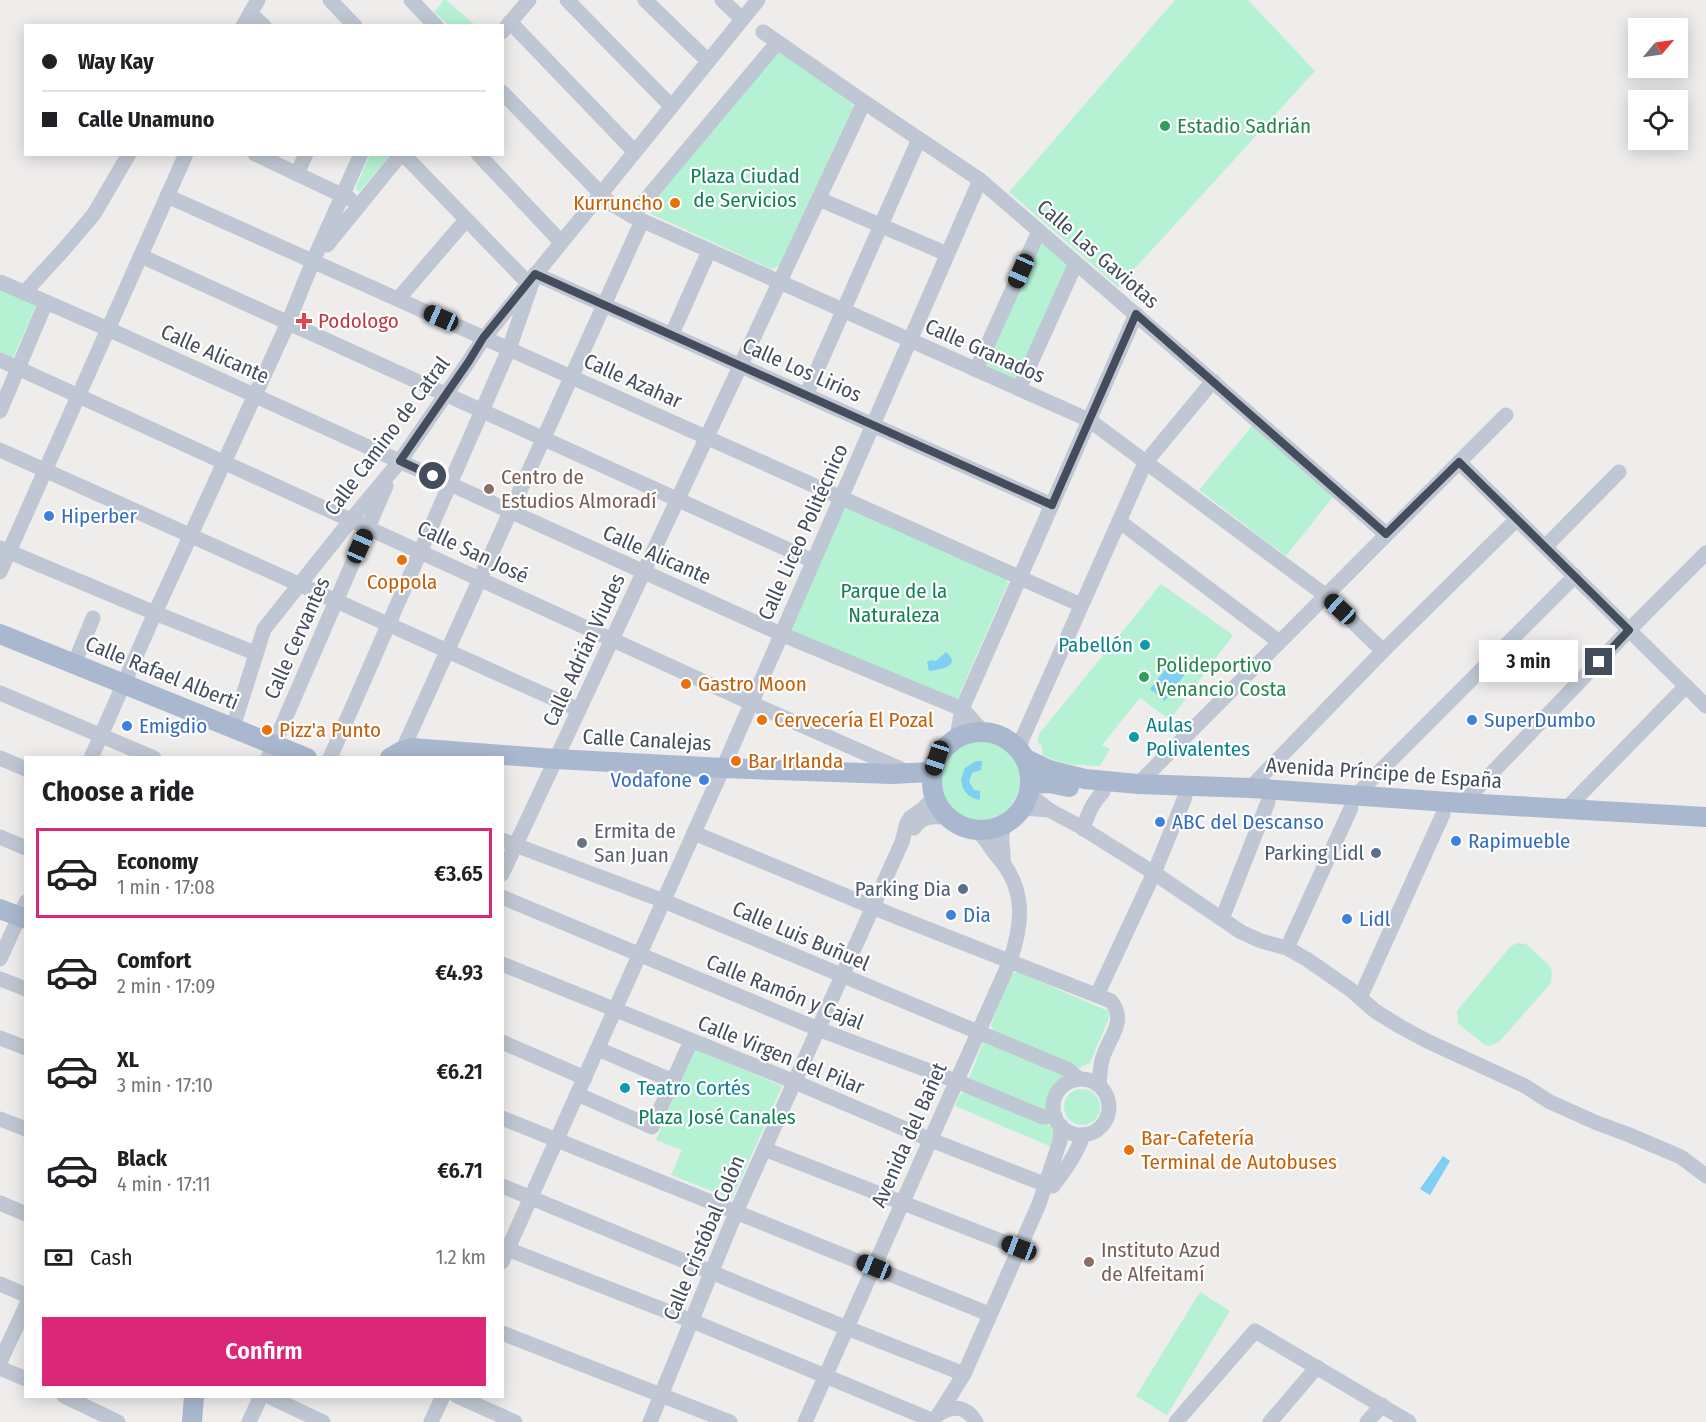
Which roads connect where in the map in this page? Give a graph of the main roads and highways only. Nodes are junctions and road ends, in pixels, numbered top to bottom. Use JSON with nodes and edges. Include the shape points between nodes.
{"nodes":[{"id":1,"x":0,"y":634,"type":"edge"},
{"id":2,"x":271,"y":751,"type":"edge"},
{"id":3,"x":1022,"y":753,"type":"junction"},
{"id":4,"x":396,"y":754,"type":"edge"},
{"id":5,"x":297,"y":756,"type":"edge"},
{"id":6,"x":933,"y":785,"type":"junction"},
{"id":7,"x":1030,"y":787,"type":"junction"},
{"id":8,"x":1353,"y":802,"type":"junction"},
{"id":9,"x":1706,"y":817,"type":"edge"},
{"id":10,"x":1706,"y":830,"type":"edge"},
{"id":11,"x":194,"y":1398,"type":"edge"},
{"id":12,"x":192,"y":1422,"type":"edge"}],
"edges":[{"from":1,"to":2,"type":"main road","name":"Calle Rafael Alberti","via":[[233,727]]},
{"from":2,"to":5,"type":"main road","name":"Calle Rafael Alberti"},
{"from":3,"to":6,"type":"main road","via":[[1002,736],[970,732],[945,746],[937,758]]},
{"from":3,"to":7,"type":"main road","via":[[1030,771]]},
{"from":3,"to":8,"type":"main road","name":"Avenida Príncipe de España","via":[[1049,770],[1072,777],[1250,788]]},
{"from":4,"to":6,"type":"main road","name":"Calle Canalejas","via":[[412,748],[723,768],[901,773]]},
{"from":6,"to":7,"type":"main road","via":[[940,808],[949,818],[974,830],[1004,825],[1022,808]]},
{"from":7,"to":8,"type":"main road","name":"Avenida Príncipe de España","via":[[1049,783],[1089,792],[1268,802]]},
{"from":8,"to":9,"type":"main road","name":"Avenida Príncipe de España","via":[[1463,803]]},
{"from":8,"to":10,"type":"main road","name":"Avenida Príncipe de España","via":[[1443,814]]},
{"from":11,"to":12,"type":"main road"}]}
